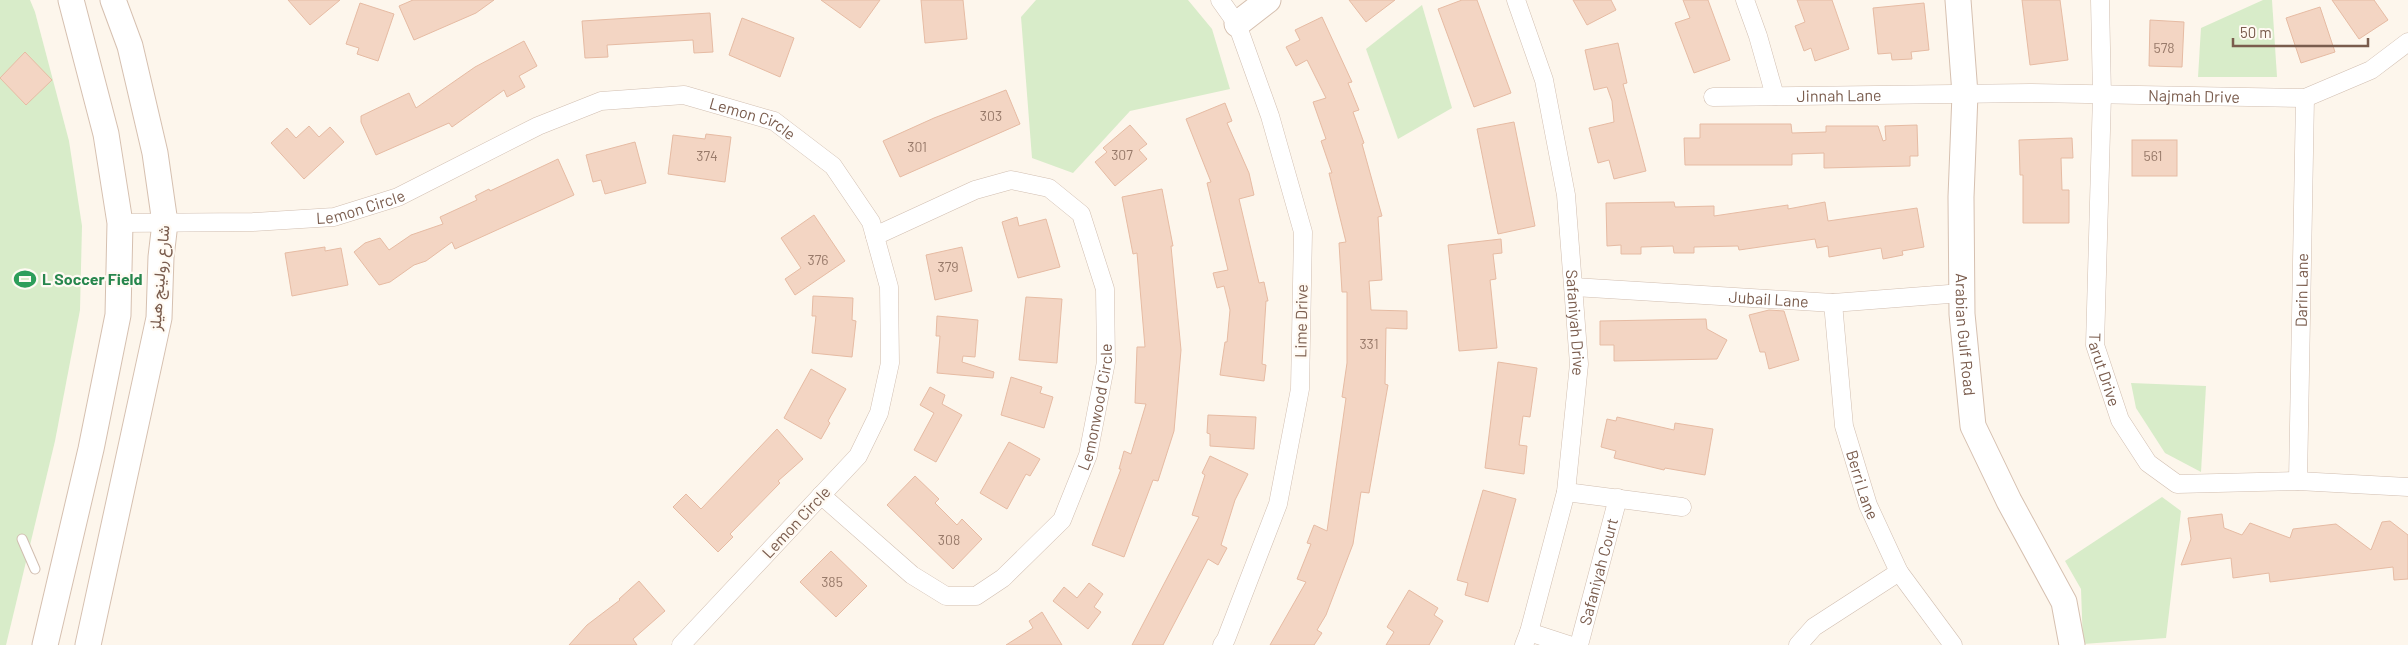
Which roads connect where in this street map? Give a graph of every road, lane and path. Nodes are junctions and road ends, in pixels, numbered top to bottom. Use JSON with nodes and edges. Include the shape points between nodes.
{"nodes":[{"id":1,"x":71,"y":0,"type":"edge"},
{"id":2,"x":113,"y":0,"type":"edge"},
{"id":3,"x":1220,"y":0,"type":"edge"},
{"id":4,"x":1268,"y":0,"type":"edge"},
{"id":5,"x":1516,"y":0,"type":"edge"},
{"id":6,"x":1745,"y":0,"type":"edge"},
{"id":7,"x":1958,"y":0,"type":"edge"},
{"id":8,"x":2100,"y":0,"type":"edge"},
{"id":9,"x":1237,"y":24,"type":"junction"},
{"id":10,"x":2408,"y":42,"type":"edge"},
{"id":11,"x":1965,"y":94,"type":"junction"},
{"id":12,"x":2102,"y":95,"type":"junction"},
{"id":13,"x":1775,"y":96,"type":"junction"},
{"id":14,"x":1713,"y":97,"type":"dead end"},
{"id":15,"x":2305,"y":98,"type":"junction"},
{"id":16,"x":120,"y":223,"type":"junction"},
{"id":17,"x":165,"y":223,"type":"junction"},
{"id":18,"x":878,"y":229,"type":"junction"},
{"id":19,"x":1574,"y":287,"type":"junction"},
{"id":20,"x":1962,"y":293,"type":"junction"},
{"id":21,"x":1833,"y":303,"type":"junction"},
{"id":22,"x":2298,"y":482,"type":"junction"},
{"id":23,"x":2408,"y":487,"type":"edge"},
{"id":24,"x":1566,"y":492,"type":"junction"},
{"id":25,"x":821,"y":495,"type":"junction"},
{"id":26,"x":1618,"y":498,"type":"junction"},
{"id":27,"x":1682,"y":506,"type":"dead end"},
{"id":28,"x":22,"y":539,"type":"dead end"},
{"id":29,"x":35,"y":569,"type":"dead end"},
{"id":30,"x":1899,"y":572,"type":"junction"},
{"id":31,"x":1527,"y":639,"type":"edge"},
{"id":32,"x":45,"y":645,"type":"edge"},
{"id":33,"x":88,"y":645,"type":"edge"},
{"id":34,"x":682,"y":645,"type":"edge"},
{"id":35,"x":1222,"y":645,"type":"edge"},
{"id":36,"x":1569,"y":645,"type":"edge"},
{"id":37,"x":1579,"y":645,"type":"edge"},
{"id":38,"x":1798,"y":645,"type":"edge"},
{"id":39,"x":1954,"y":645,"type":"edge"},
{"id":40,"x":2072,"y":645,"type":"edge"}],
"edges":[{"from":1,"to":16,"type":"main road","via":[[106,134]]},
{"from":2,"to":17,"type":"main road","name":"شارع رولينج هيلز","via":[[130,46],[153,143]]},
{"from":3,"to":9,"type":"street","name":"Lime Drive"},
{"from":4,"to":9,"type":"main road"},
{"from":5,"to":19,"type":"street","name":"Safaniyah Drive","via":[[1544,80],[1566,195]]},
{"from":6,"to":13,"type":"street"},
{"from":7,"to":11,"type":"main road","name":"Arabian Gulf Road"},
{"from":8,"to":12,"type":"street","name":"Tarut Drive"},
{"from":9,"to":35,"type":"street","name":"Lime Drive","via":[[1270,116],[1303,232],[1300,390],[1278,504]]},
{"from":10,"to":15,"type":"street","name":"Najmah Drive","via":[[2371,70]]},
{"from":11,"to":12,"type":"street","name":"Najmah Drive"},
{"from":11,"to":13,"type":"street","name":"Jinnah Lane"},
{"from":11,"to":20,"type":"main road","name":"Arabian Gulf Road"},
{"from":12,"to":15,"type":"street","name":"Najmah Drive"},
{"from":12,"to":22,"type":"street","name":"Tarut Drive","via":[[2095,346],[2120,420],[2148,463],[2177,484]]},
{"from":13,"to":14,"type":"street","name":"Jinnah Lane"},
{"from":15,"to":22,"type":"street","name":"Darin Lane"},
{"from":16,"to":17,"type":"street","name":"Lemon Circle"},
{"from":16,"to":32,"type":"main road","via":[[118,314],[91,450]]},
{"from":17,"to":18,"type":"street","name":"Lemon Circle","via":[[334,217],[398,197],[538,126],[600,101],[684,94],[774,121],[833,166]]},
{"from":17,"to":33,"type":"main road","name":"شارع رولينج هيلز","via":[[158,318]]},
{"from":18,"to":25,"type":"street","name":"Lemon Circle","via":[[889,287],[890,363],[879,413],[858,456]]},
{"from":18,"to":25,"type":"street","name":"Lemonwood Circle","via":[[975,190],[1011,180],[1049,188],[1081,214],[1105,289],[1106,362],[1088,455],[1062,520],[1003,578],[976,596],[946,596],[912,575]]},
{"from":19,"to":21,"type":"street","name":"Jubail Lane"},
{"from":19,"to":24,"type":"street","name":"Safaniyah Drive","via":[[1579,364]]},
{"from":20,"to":21,"type":"street","name":"Jubail Lane"},
{"from":20,"to":40,"type":"main road","name":"Arabian Gulf Road","via":[[1973,426],[2008,501],[2064,602]]},
{"from":21,"to":30,"type":"street","name":"Berri Lane","via":[[1844,426],[1868,505]]},
{"from":22,"to":23,"type":"street","name":"Tarut Drive"},
{"from":24,"to":26,"type":"street","name":"Safaniyah Court"},
{"from":24,"to":31,"type":"street","name":"Safaniyah Drive"},
{"from":25,"to":34,"type":"street","name":"Lemon Circle"},
{"from":26,"to":27,"type":"street","name":"Safaniyah Court"},
{"from":26,"to":37,"type":"street","name":"Safaniyah Court"},
{"from":28,"to":29,"type":"lane"},
{"from":30,"to":38,"type":"street","via":[[1814,627]]},
{"from":30,"to":39,"type":"street","name":"Berri Lane"},
{"from":31,"to":36,"type":"street","name":"Safaniyah Court"}]}
